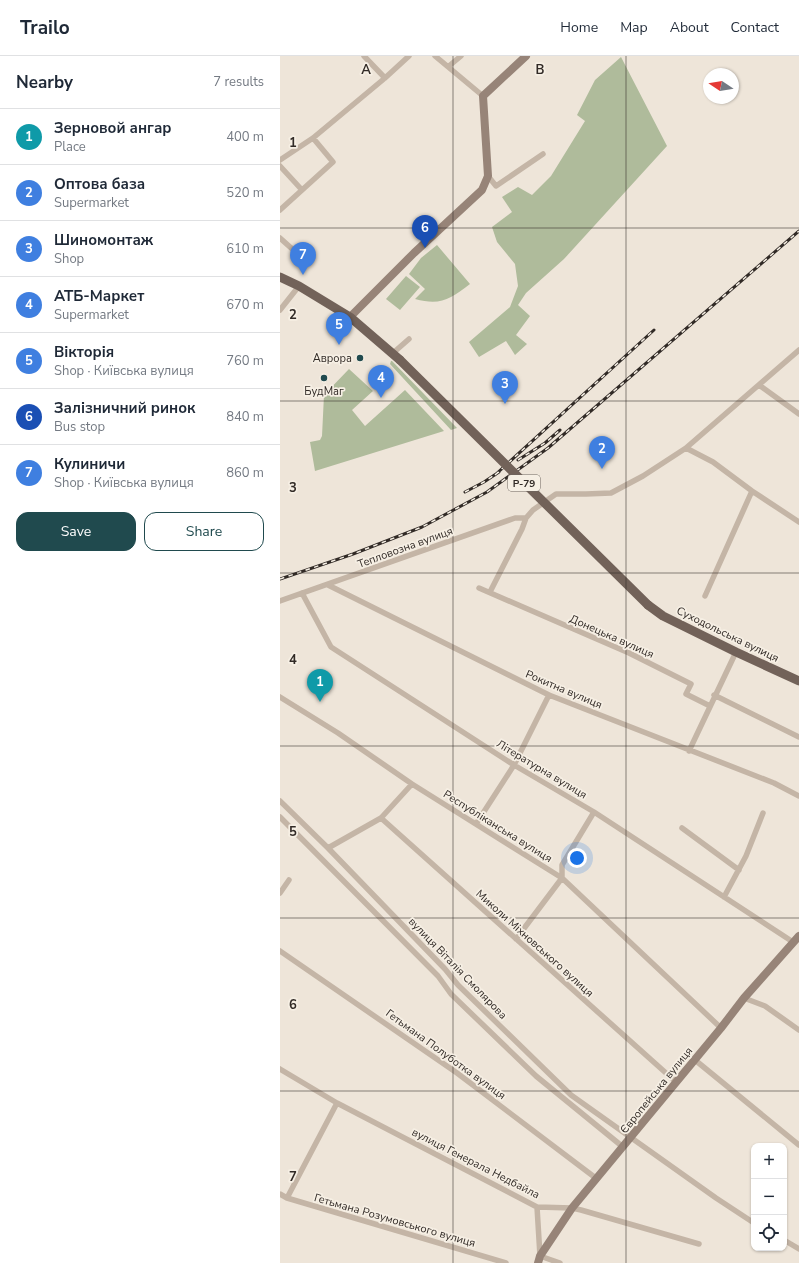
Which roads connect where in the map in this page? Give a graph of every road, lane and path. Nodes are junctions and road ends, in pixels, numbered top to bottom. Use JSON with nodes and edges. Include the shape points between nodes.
{"nodes":[{"id":1,"x":364,"y":56,"type":"edge"},
{"id":2,"x":409,"y":56,"type":"edge"},
{"id":3,"x":436,"y":56,"type":"edge"},
{"id":4,"x":461,"y":56,"type":"edge"},
{"id":5,"x":526,"y":56,"type":"edge"},
{"id":6,"x":449,"y":66,"type":"junction"},
{"id":7,"x":385,"y":78,"type":"junction"},
{"id":8,"x":483,"y":96,"type":"junction"},
{"id":9,"x":313,"y":138,"type":"junction"},
{"id":10,"x":543,"y":154,"type":"dead end"},
{"id":11,"x":280,"y":160,"type":"edge"},
{"id":12,"x":280,"y":166,"type":"edge"},
{"id":13,"x":488,"y":176,"type":"junction"},
{"id":14,"x":302,"y":190,"type":"junction"},
{"id":15,"x":280,"y":210,"type":"edge"},
{"id":16,"x":280,"y":238,"type":"edge"},
{"id":17,"x":308,"y":263,"type":"dead end"},
{"id":18,"x":280,"y":277,"type":"edge"},
{"id":19,"x":299,"y":286,"type":"junction"},
{"id":20,"x":280,"y":310,"type":"edge"},
{"id":21,"x":350,"y":317,"type":"junction"},
{"id":22,"x":409,"y":339,"type":"dead end"},
{"id":23,"x":799,"y":350,"type":"edge"},
{"id":24,"x":393,"y":353,"type":"junction"},
{"id":25,"x":759,"y":385,"type":"junction"},
{"id":26,"x":799,"y":414,"type":"edge"},
{"id":27,"x":686,"y":448,"type":"junction"},
{"id":28,"x":752,"y":491,"type":"junction"},
{"id":29,"x":526,"y":518,"type":"junction"},
{"id":30,"x":799,"y":522,"type":"edge"},
{"id":31,"x":328,"y":585,"type":"junction"},
{"id":32,"x":478,"y":588,"type":"dead end"},
{"id":33,"x":490,"y":592,"type":"junction"},
{"id":34,"x":302,"y":593,"type":"junction"},
{"id":35,"x":705,"y":596,"type":"dead end"},
{"id":36,"x":280,"y":601,"type":"edge"},
{"id":37,"x":736,"y":652,"type":"junction"},
{"id":38,"x":799,"y":681,"type":"edge"},
{"id":39,"x":549,"y":695,"type":"junction"},
{"id":40,"x":714,"y":695,"type":"junction"},
{"id":41,"x":280,"y":697,"type":"edge"},
{"id":42,"x":710,"y":706,"type":"junction"},
{"id":43,"x":799,"y":737,"type":"edge"},
{"id":44,"x":689,"y":750,"type":"junction"},
{"id":45,"x":514,"y":765,"type":"junction"},
{"id":46,"x":412,"y":784,"type":"junction"},
{"id":47,"x":799,"y":796,"type":"edge"},
{"id":48,"x":280,"y":801,"type":"edge"},
{"id":49,"x":594,"y":812,"type":"junction"},
{"id":50,"x":763,"y":814,"type":"dead end"},
{"id":51,"x":280,"y":817,"type":"edge"},
{"id":52,"x":381,"y":818,"type":"junction"},
{"id":53,"x":476,"y":824,"type":"junction"},
{"id":54,"x":682,"y":828,"type":"dead end"},
{"id":55,"x":328,"y":848,"type":"junction"},
{"id":56,"x":739,"y":870,"type":"junction"},
{"id":57,"x":562,"y":878,"type":"junction"},
{"id":58,"x":289,"y":880,"type":"dead end"},
{"id":59,"x":280,"y":893,"type":"edge"},
{"id":60,"x":724,"y":897,"type":"junction"},
{"id":61,"x":799,"y":936,"type":"edge"},
{"id":62,"x":516,"y":939,"type":"junction"},
{"id":63,"x":793,"y":942,"type":"junction"},
{"id":64,"x":280,"y":951,"type":"edge"},
{"id":65,"x":744,"y":998,"type":"junction"},
{"id":66,"x":721,"y":1028,"type":"junction"},
{"id":67,"x":799,"y":1030,"type":"edge"},
{"id":68,"x":695,"y":1060,"type":"junction"},
{"id":69,"x":280,"y":1069,"type":"edge"},
{"id":70,"x":676,"y":1082,"type":"junction"},
{"id":71,"x":338,"y":1103,"type":"junction"},
{"id":72,"x":630,"y":1138,"type":"junction"},
{"id":73,"x":799,"y":1145,"type":"edge"},
{"id":74,"x":623,"y":1147,"type":"junction"},
{"id":75,"x":597,"y":1179,"type":"junction"},
{"id":76,"x":280,"y":1194,"type":"edge"},
{"id":77,"x":287,"y":1198,"type":"junction"},
{"id":78,"x":537,"y":1207,"type":"junction"},
{"id":79,"x":572,"y":1208,"type":"junction"},
{"id":80,"x":751,"y":1221,"type":"edge"},
{"id":81,"x":787,"y":1242,"type":"edge"},
{"id":82,"x":699,"y":1244,"type":"dead end"},
{"id":83,"x":799,"y":1249,"type":"edge"},
{"id":84,"x":539,"y":1259,"type":"edge"},
{"id":85,"x":506,"y":1263,"type":"edge"},
{"id":86,"x":560,"y":1263,"type":"edge"}],
"edges":[{"from":1,"to":7,"type":"street"},
{"from":2,"to":7,"type":"street"},
{"from":3,"to":6,"type":"street"},
{"from":4,"to":6,"type":"street"},
{"from":5,"to":8,"type":"street"},
{"from":6,"to":8,"type":"street"},
{"from":7,"to":9,"type":"street"},
{"from":8,"to":13,"type":"street"},
{"from":9,"to":11,"type":"street"},
{"from":9,"to":14,"type":"street","via":[[333,162]]},
{"from":10,"to":13,"type":"street","via":[[496,186]]},
{"from":12,"to":14,"type":"street"},
{"from":13,"to":21,"type":"street","via":[[482,190]]},
{"from":14,"to":15,"type":"street"},
{"from":16,"to":17,"type":"street"},
{"from":18,"to":19,"type":"main road","number":"Р-79"},
{"from":19,"to":20,"type":"street"},
{"from":19,"to":21,"type":"main road","number":"Р-79"},
{"from":21,"to":24,"type":"main road","number":"Р-79"},
{"from":22,"to":24,"type":"street"},
{"from":23,"to":25,"type":"street"},
{"from":24,"to":37,"type":"main road","name":"Суходольська вулиця","number":"Р-79","bridge":true,"via":[[648,605],[663,616]]},
{"from":25,"to":26,"type":"street"},
{"from":25,"to":27,"type":"street"},
{"from":27,"to":28,"type":"street","via":[[713,462]]},
{"from":27,"to":29,"type":"street","via":[[611,493],[556,494]]},
{"from":28,"to":30,"type":"street"},
{"from":28,"to":35,"type":"street"},
{"from":29,"to":31,"type":"street","name":"Тепловозна вулиця","via":[[515,518]]},
{"from":29,"to":33,"type":"street"},
{"from":31,"to":34,"type":"street","name":"Тепловозна вулиця"},
{"from":31,"to":39,"type":"street","name":"Рокитна вулиця"},
{"from":32,"to":33,"type":"street","name":"Донецька вулиця"},
{"from":33,"to":42,"type":"street","name":"Донецька вулиця","via":[[629,653],[679,678],[690,684],[686,694]]},
{"from":34,"to":36,"type":"street","name":"Тепловозна вулиця"},
{"from":34,"to":45,"type":"street","name":"Літературна вулиця","via":[[331,647]]},
{"from":37,"to":38,"type":"main road","name":"Суходольська вулиця","number":"Р-79"},
{"from":37,"to":40,"type":"street"},
{"from":39,"to":44,"type":"street","name":"Рокитна вулиця"},
{"from":39,"to":45,"type":"street"},
{"from":40,"to":42,"type":"street"},
{"from":40,"to":43,"type":"street"},
{"from":41,"to":46,"type":"street","name":"Республіканська вулиця"},
{"from":42,"to":44,"type":"street"},
{"from":44,"to":47,"type":"street","name":"Рокитна вулиця","via":[[774,783]]},
{"from":45,"to":49,"type":"street","name":"Літературна вулиця"},
{"from":45,"to":53,"type":"street"},
{"from":46,"to":52,"type":"street"},
{"from":46,"to":53,"type":"street","name":"Республіканська вулиця"},
{"from":48,"to":55,"type":"street","name":"вулиця Віталія Смолярова"},
{"from":49,"to":57,"type":"street","via":[[562,865]]},
{"from":49,"to":60,"type":"street","name":"Літературна вулиця"},
{"from":50,"to":56,"type":"street"},
{"from":51,"to":74,"type":"street","name":"вулиця Віталія Смолярова","via":[[438,976],[451,994],[531,1071]]},
{"from":52,"to":55,"type":"street"},
{"from":52,"to":62,"type":"street","name":"Миколи Міхновського вулиця"},
{"from":53,"to":57,"type":"street","name":"Республіканська вулиця"},
{"from":54,"to":56,"type":"street"},
{"from":55,"to":72,"type":"street","name":"вулиця Віталія Смолярова","via":[[458,985],[570,1095]]},
{"from":56,"to":60,"type":"street"},
{"from":57,"to":62,"type":"street"},
{"from":57,"to":66,"type":"street","name":"Республіканська вулиця"},
{"from":58,"to":59,"type":"street"},
{"from":60,"to":63,"type":"street","name":"Літературна вулиця"},
{"from":61,"to":63,"type":"street","name":"Європейська вулиця"},
{"from":62,"to":70,"type":"street","name":"Миколи Міхновського вулиця"},
{"from":63,"to":65,"type":"street","name":"Європейська вулиця"},
{"from":64,"to":75,"type":"street","name":"Гетьмана Полуботка вулиця","via":[[457,1073]]},
{"from":65,"to":66,"type":"street","name":"Європейська вулиця"},
{"from":65,"to":67,"type":"street","via":[[765,1006]]},
{"from":66,"to":68,"type":"street","name":"Європейська вулиця"},
{"from":68,"to":70,"type":"street","name":"Європейська вулиця"},
{"from":68,"to":73,"type":"street"},
{"from":69,"to":71,"type":"street","name":"вулиця Генерала Недбайла"},
{"from":70,"to":72,"type":"street","name":"Європейська вулиця"},
{"from":71,"to":77,"type":"street"},
{"from":71,"to":78,"type":"street","name":"вулиця Генерала Недбайла"},
{"from":72,"to":74,"type":"street","name":"Європейська вулиця"},
{"from":72,"to":80,"type":"street"},
{"from":74,"to":75,"type":"street","name":"Європейська вулиця"},
{"from":75,"to":79,"type":"street","name":"Європейська вулиця"},
{"from":76,"to":77,"type":"street","name":"Гетьмана Розумовського вулиця"},
{"from":77,"to":85,"type":"street","name":"Гетьмана Розумовського вулиця"},
{"from":78,"to":79,"type":"street","name":"вулиця Генерала Недбайла"},
{"from":78,"to":84,"type":"street"},
{"from":79,"to":82,"type":"street","name":"вулиця Генерала Недбайла"},
{"from":79,"to":84,"type":"street","name":"Європейська вулиця"},
{"from":81,"to":83,"type":"street"},
{"from":84,"to":86,"type":"street"}]}
